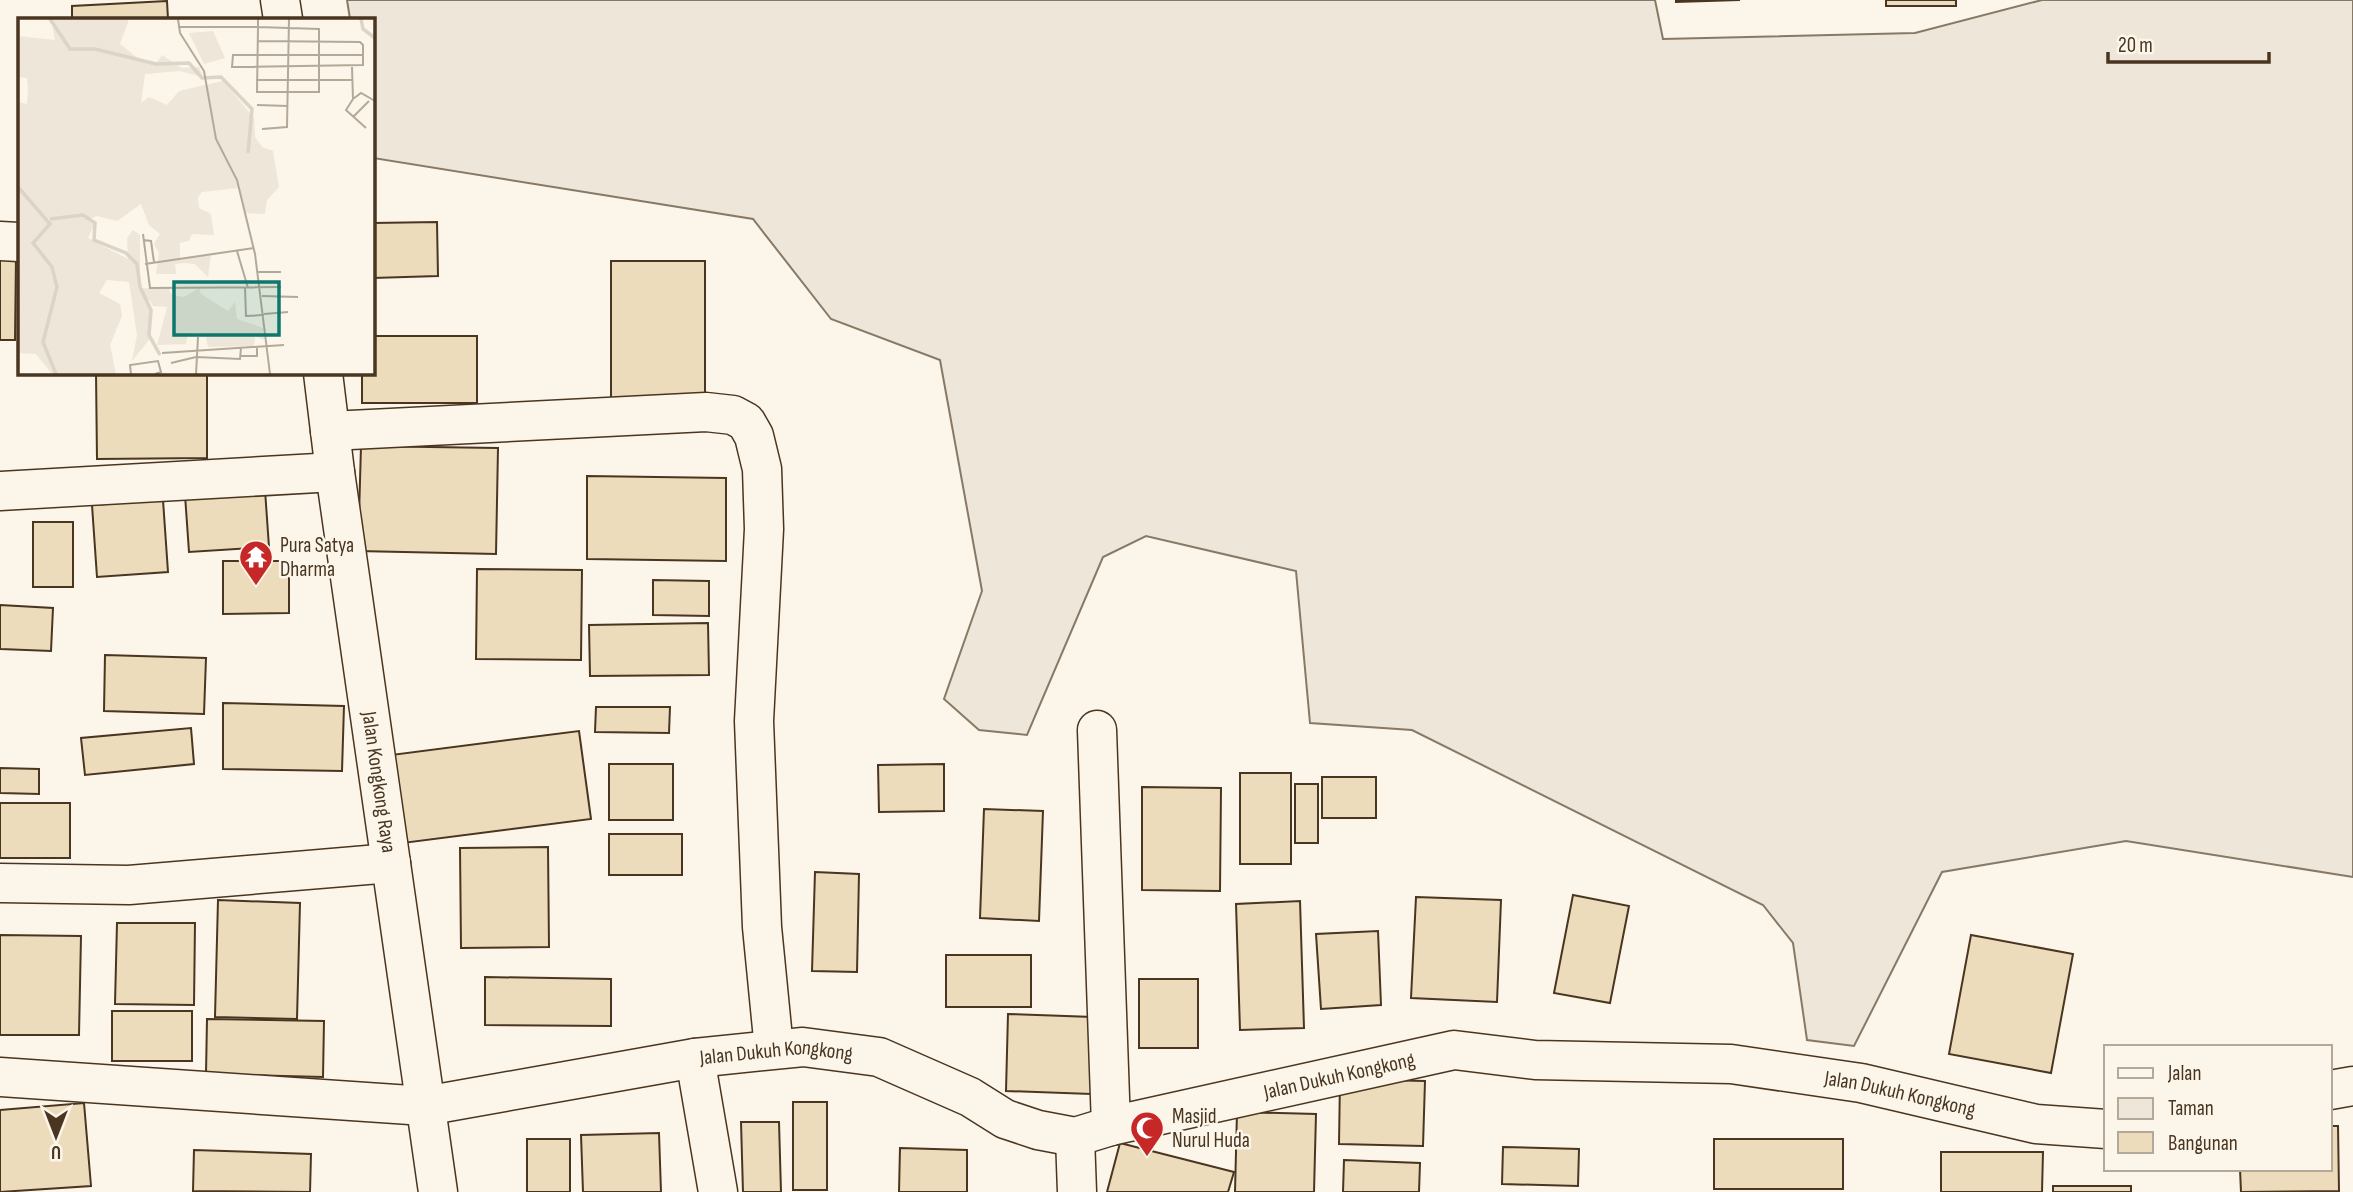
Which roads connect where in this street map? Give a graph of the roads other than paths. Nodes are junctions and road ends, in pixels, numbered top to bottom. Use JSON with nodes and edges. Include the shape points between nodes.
{"nodes":[{"id":1,"x":281,"y":0,"type":"edge"},
{"id":2,"x":283,"y":18,"type":"edge"},
{"id":3,"x":0,"y":241,"type":"edge"},
{"id":4,"x":18,"y":242,"type":"edge"},
{"id":5,"x":323,"y":374,"type":"edge"},
{"id":6,"x":330,"y":431,"type":"junction"},
{"id":7,"x":335,"y":472,"type":"junction"},
{"id":8,"x":0,"y":491,"type":"edge"},
{"id":9,"x":1097,"y":730,"type":"dead end"},
{"id":10,"x":391,"y":863,"type":"junction"},
{"id":11,"x":0,"y":883,"type":"edge"},
{"id":12,"x":774,"y":1049,"type":"junction"},
{"id":13,"x":695,"y":1058,"type":"junction"},
{"id":14,"x":0,"y":1077,"type":"edge"},
{"id":15,"x":2353,"y":1086,"type":"edge"},
{"id":16,"x":2332,"y":1090,"type":"edge"},
{"id":17,"x":425,"y":1106,"type":"junction"},
{"id":18,"x":1111,"y":1126,"type":"junction"},
{"id":19,"x":2104,"y":1129,"type":"edge"},
{"id":20,"x":1075,"y":1137,"type":"junction"},
{"id":21,"x":438,"y":1192,"type":"edge"},
{"id":22,"x":718,"y":1192,"type":"edge"},
{"id":23,"x":1077,"y":1192,"type":"edge"}],
"edges":[{"from":1,"to":2,"type":"street"},
{"from":3,"to":4,"type":"street"},
{"from":5,"to":6,"type":"street","name":"Jalan Kongkong Raya"},
{"from":6,"to":7,"type":"street","name":"Jalan Kongkong Raya"},
{"from":6,"to":12,"type":"street","via":[[706,412],[733,415],[746,422],[762,469],[764,529],[754,721],[762,927]]},
{"from":7,"to":8,"type":"street"},
{"from":7,"to":10,"type":"street","name":"Jalan Kongkong Raya"},
{"from":9,"to":18,"type":"street"},
{"from":10,"to":11,"type":"street","via":[[129,885]]},
{"from":10,"to":17,"type":"street","name":"Jalan Kongkong Raya"},
{"from":12,"to":13,"type":"street","name":"Jalan Dukuh Kongkong"},
{"from":12,"to":20,"type":"street","name":"Jalan Dukuh Kongkong","via":[[803,1047],[879,1057],[970,1097],[1005,1119]]},
{"from":13,"to":17,"type":"street","name":"Jalan Dukuh Kongkong"},
{"from":13,"to":22,"type":"street"},
{"from":14,"to":17,"type":"street","name":"Jalan Dukuh Kongkong"},
{"from":15,"to":16,"type":"street"},
{"from":17,"to":21,"type":"street","name":"Jalan Kongkong Raya"},
{"from":18,"to":19,"type":"street","name":"Jalan Dukuh Kongkong","via":[[1454,1051],[1535,1060],[1731,1064],[1861,1083],[2036,1124]]},
{"from":18,"to":20,"type":"street","name":"Jalan Dukuh Kongkong"},
{"from":20,"to":23,"type":"street"}]}
